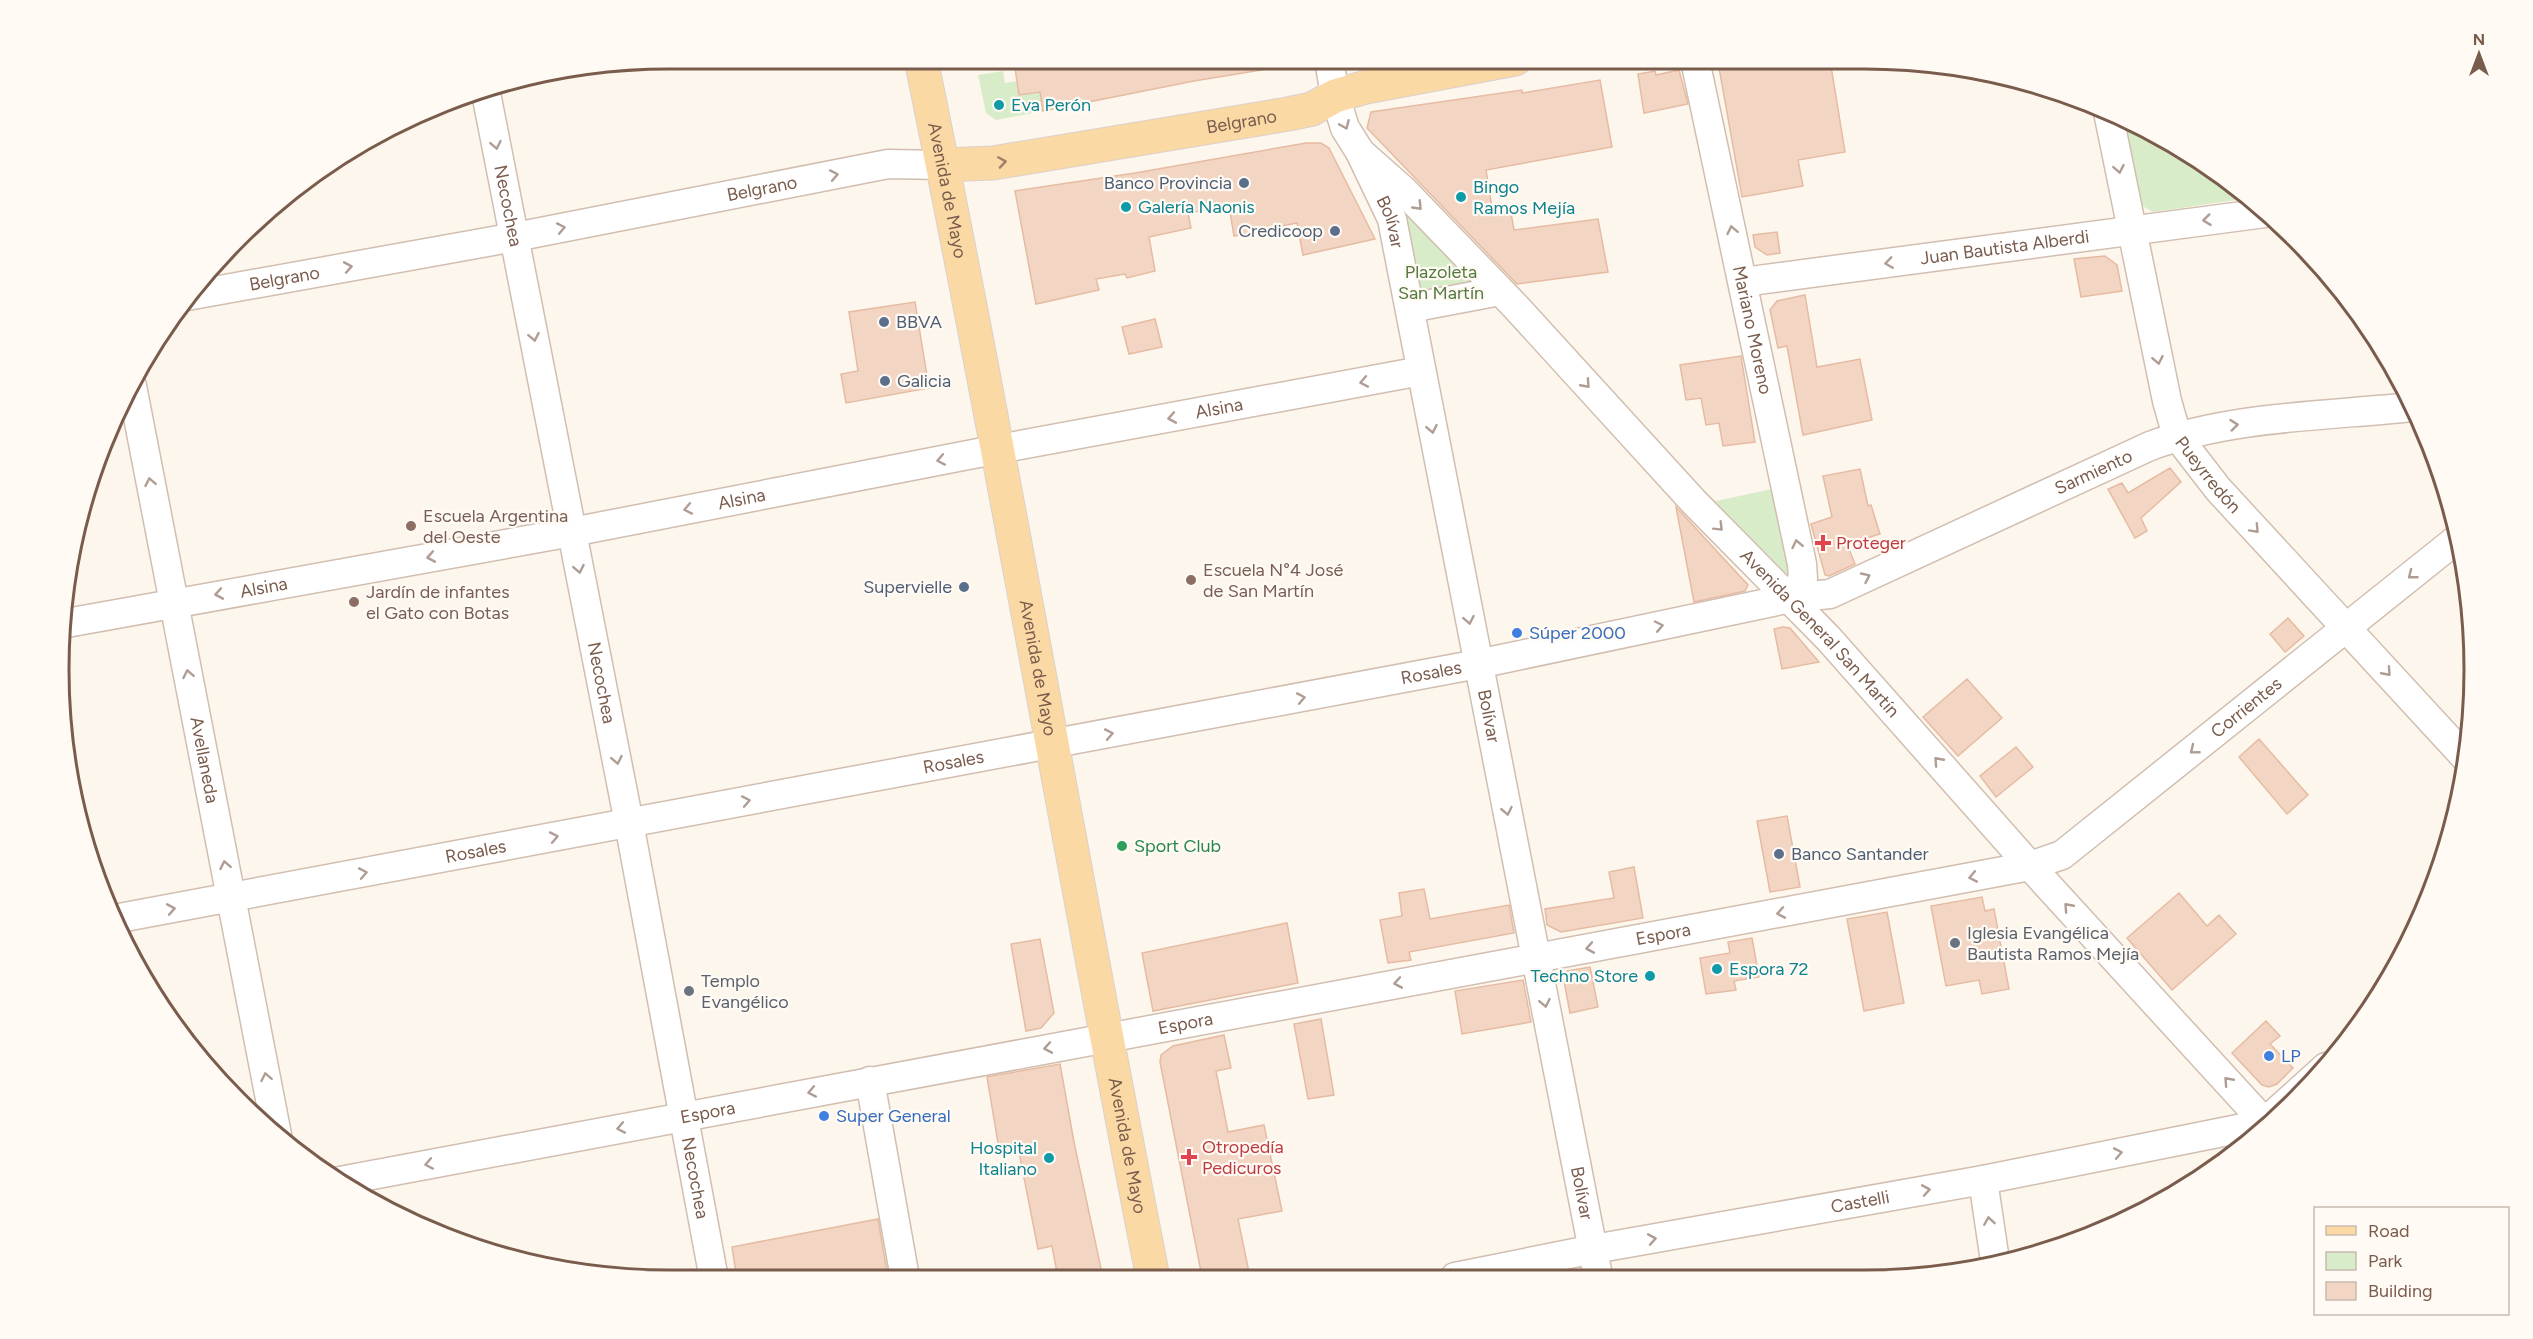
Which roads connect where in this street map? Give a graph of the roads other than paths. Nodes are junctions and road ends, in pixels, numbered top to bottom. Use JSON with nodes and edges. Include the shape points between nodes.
{"nodes":[{"id":1,"x":923,"y":69,"type":"edge"},
{"id":2,"x":1331,"y":69,"type":"edge"},
{"id":3,"x":1462,"y":69,"type":"edge"},
{"id":4,"x":1697,"y":69,"type":"edge"},
{"id":5,"x":1335,"y":96,"type":"junction"},
{"id":6,"x":487,"y":98,"type":"edge"},
{"id":7,"x":2110,"y":123,"type":"edge"},
{"id":8,"x":1360,"y":152,"type":"junction"},
{"id":9,"x":943,"y":165,"type":"junction"},
{"id":10,"x":2255,"y":214,"type":"edge"},
{"id":11,"x":2132,"y":230,"type":"junction"},
{"id":12,"x":515,"y":237,"type":"junction"},
{"id":13,"x":1743,"y":282,"type":"junction"},
{"id":14,"x":1500,"y":291,"type":"junction"},
{"id":15,"x":202,"y":293,"type":"edge"},
{"id":16,"x":1410,"y":308,"type":"junction"},
{"id":17,"x":1421,"y":371,"type":"junction"},
{"id":18,"x":134,"y":398,"type":"edge"},
{"id":19,"x":2404,"y":408,"type":"edge"},
{"id":20,"x":2177,"y":436,"type":"junction"},
{"id":21,"x":999,"y":449,"type":"junction"},
{"id":22,"x":572,"y":532,"type":"junction"},
{"id":23,"x":2450,"y":544,"type":"edge"},
{"id":24,"x":1791,"y":598,"type":"junction"},
{"id":25,"x":174,"y":602,"type":"junction"},
{"id":26,"x":71,"y":622,"type":"edge"},
{"id":27,"x":2346,"y":627,"type":"junction"},
{"id":28,"x":1478,"y":664,"type":"junction"},
{"id":29,"x":1052,"y":745,"type":"junction"},
{"id":30,"x":2459,"y":750,"type":"edge"},
{"id":31,"x":629,"y":823,"type":"junction"},
{"id":32,"x":2030,"y":866,"type":"junction"},
{"id":33,"x":231,"y":898,"type":"junction"},
{"id":34,"x":124,"y":918,"type":"edge"},
{"id":35,"x":1536,"y":958,"type":"junction"},
{"id":36,"x":1106,"y":1037,"type":"junction"},
{"id":37,"x":870,"y":1081,"type":"junction"},
{"id":38,"x":685,"y":1115,"type":"junction"},
{"id":39,"x":2261,"y":1119,"type":"edge"},
{"id":40,"x":273,"y":1120,"type":"edge"},
{"id":41,"x":2252,"y":1127,"type":"edge"},
{"id":42,"x":351,"y":1179,"type":"edge"},
{"id":43,"x":1983,"y":1180,"type":"junction"},
{"id":44,"x":1994,"y":1255,"type":"edge"},
{"id":45,"x":1596,"y":1263,"type":"edge"},
{"id":46,"x":712,"y":1270,"type":"edge"},
{"id":47,"x":904,"y":1270,"type":"edge"},
{"id":48,"x":1151,"y":1270,"type":"edge"},
{"id":49,"x":1526,"y":1270,"type":"edge"}],
"edges":[{"from":1,"to":9,"type":"main road","name":"Avenida de Mayo"},
{"from":2,"to":5,"type":"street","name":"Bolívar"},
{"from":3,"to":5,"type":"main road","name":"Belgrano"},
{"from":13,"to":4,"type":"street","name":"Mariano Moreno","one_way":true},
{"from":5,"to":8,"type":"street","name":"Bolívar","one_way":true,"via":[[1345,128]]},
{"from":9,"to":5,"type":"main road","name":"Belgrano","one_way":true,"via":[[993,163],[1312,110]]},
{"from":6,"to":12,"type":"street","name":"Necochea","one_way":true},
{"from":7,"to":11,"type":"street","name":"Pueyrredón","one_way":true},
{"from":8,"to":14,"type":"street","name":"Avenida General San Martín","one_way":true,"via":[[1403,190]]},
{"from":8,"to":16,"type":"street","name":"Bolívar","via":[[1392,219]]},
{"from":12,"to":9,"type":"street","name":"Belgrano","one_way":true,"via":[[888,164]]},
{"from":9,"to":21,"type":"main road","name":"Avenida de Mayo"},
{"from":10,"to":11,"type":"street","name":"Juan Bautista Alberdi","one_way":true},
{"from":11,"to":13,"type":"street","name":"Juan Bautista Alberdi","one_way":true},
{"from":11,"to":20,"type":"street","name":"Pueyrredón","one_way":true},
{"from":15,"to":12,"type":"street","name":"Belgrano","one_way":true},
{"from":12,"to":22,"type":"street","name":"Necochea","one_way":true},
{"from":24,"to":13,"type":"street","name":"Mariano Moreno","one_way":true,"via":[[1803,579],[1802,564]]},
{"from":14,"to":16,"type":"street"},
{"from":14,"to":24,"type":"street","name":"Avenida General San Martín","one_way":true,"via":[[1693,501]]},
{"from":16,"to":17,"type":"street","name":"Bolívar"},
{"from":17,"to":21,"type":"street","name":"Alsina","one_way":true},
{"from":17,"to":28,"type":"street","name":"Bolívar","one_way":true},
{"from":25,"to":18,"type":"street","name":"Avellaneda","one_way":true},
{"from":20,"to":19,"type":"street","name":"Sarmiento","one_way":true,"via":[[2223,426]]},
{"from":24,"to":20,"type":"street","name":"Sarmiento","one_way":true,"via":[[1830,594]]},
{"from":20,"to":27,"type":"street","name":"Pueyrredón","one_way":true,"via":[[2218,489]]},
{"from":21,"to":22,"type":"street","name":"Alsina","one_way":true},
{"from":21,"to":29,"type":"main road","name":"Avenida de Mayo"},
{"from":22,"to":25,"type":"street","name":"Alsina","one_way":true},
{"from":22,"to":31,"type":"street","name":"Necochea","one_way":true},
{"from":23,"to":27,"type":"street","name":"Corrientes","one_way":true},
{"from":28,"to":24,"type":"street","name":"Rosales","one_way":true},
{"from":32,"to":24,"type":"street","name":"Avenida General San Martín","one_way":true},
{"from":25,"to":26,"type":"street","name":"Alsina"},
{"from":33,"to":25,"type":"street","name":"Avellaneda","one_way":true},
{"from":27,"to":30,"type":"street","name":"Pueyrredón","one_way":true},
{"from":27,"to":32,"type":"street","name":"Corrientes","one_way":true,"via":[[2062,855]]},
{"from":29,"to":28,"type":"street","name":"Rosales","one_way":true},
{"from":28,"to":35,"type":"street","name":"Bolívar","one_way":true},
{"from":31,"to":29,"type":"street","name":"Rosales","one_way":true},
{"from":29,"to":36,"type":"main road","name":"Avenida de Mayo"},
{"from":33,"to":31,"type":"street","name":"Rosales","one_way":true},
{"from":31,"to":38,"type":"street","name":"Necochea"},
{"from":32,"to":35,"type":"street","name":"Espora","one_way":true},
{"from":39,"to":32,"type":"street","name":"Avenida General San Martín","one_way":true},
{"from":34,"to":33,"type":"street","name":"Rosales","one_way":true},
{"from":40,"to":33,"type":"street","name":"Avellaneda","one_way":true},
{"from":35,"to":36,"type":"street","name":"Espora","one_way":true},
{"from":35,"to":45,"type":"street","name":"Bolívar","one_way":true},
{"from":36,"to":37,"type":"street","name":"Espora","one_way":true},
{"from":36,"to":48,"type":"main road","name":"Avenida de Mayo"},
{"from":37,"to":38,"type":"street","name":"Espora","one_way":true},
{"from":37,"to":47,"type":"street"},
{"from":38,"to":42,"type":"street","name":"Espora","one_way":true},
{"from":38,"to":46,"type":"street","name":"Necochea"},
{"from":43,"to":41,"type":"street","name":"Castelli","one_way":true},
{"from":44,"to":43,"type":"street","one_way":true},
{"from":45,"to":43,"type":"street","name":"Castelli","one_way":true},
{"from":45,"to":49,"type":"street","name":"Castelli"}]}
